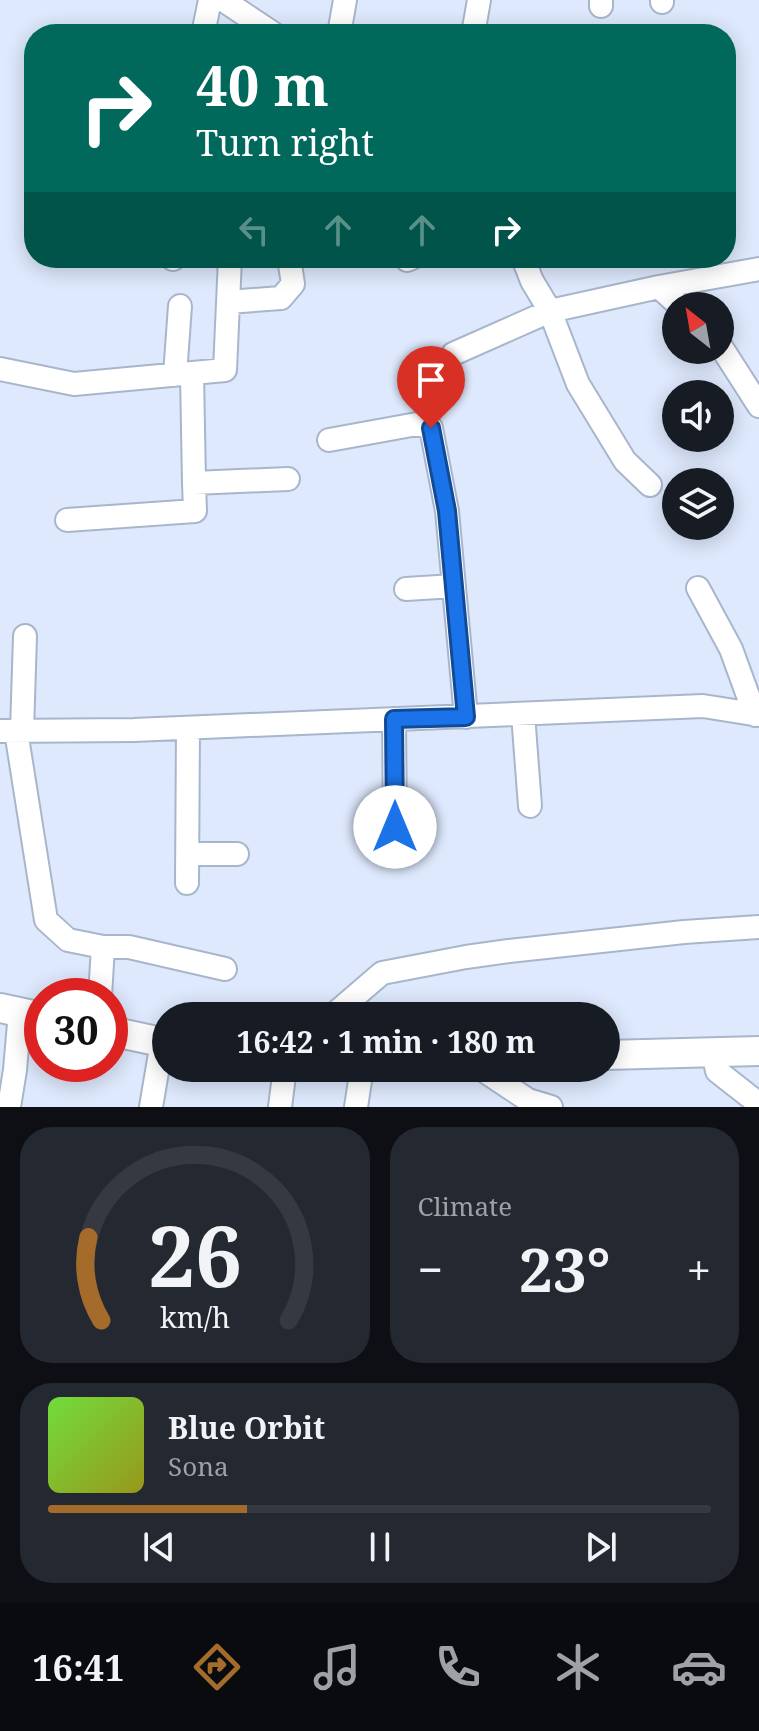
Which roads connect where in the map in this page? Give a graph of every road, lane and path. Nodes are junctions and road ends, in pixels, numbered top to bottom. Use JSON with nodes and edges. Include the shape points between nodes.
{"nodes":[{"id":1,"x":345,"y":0,"type":"edge"},
{"id":2,"x":479,"y":0,"type":"edge"},
{"id":3,"x":223,"y":1,"type":"edge"},
{"id":4,"x":209,"y":24,"type":"edge"},
{"id":5,"x":259,"y":24,"type":"edge"},
{"id":6,"x":341,"y":24,"type":"edge"},
{"id":7,"x":475,"y":24,"type":"edge"},
{"id":8,"x":230,"y":268,"type":"edge"},
{"id":9,"x":291,"y":268,"type":"edge"},
{"id":10,"x":527,"y":268,"type":"edge"},
{"id":11,"x":759,"y":269,"type":"edge"},
{"id":12,"x":659,"y":287,"type":"junction"},
{"id":13,"x":665,"y":292,"type":"edge"},
{"id":14,"x":228,"y":302,"type":"junction"},
{"id":15,"x":180,"y":306,"type":"dead end"},
{"id":16,"x":550,"y":311,"type":"junction"},
{"id":17,"x":453,"y":354,"type":"dead end"},
{"id":18,"x":732,"y":364,"type":"edge"},
{"id":19,"x":0,"y":369,"type":"edge"},
{"id":20,"x":184,"y":374,"type":"junction"},
{"id":21,"x":759,"y":406,"type":"edge"},
{"id":22,"x":329,"y":440,"type":"dead end"},
{"id":23,"x":288,"y":479,"type":"dead end"},
{"id":24,"x":194,"y":483,"type":"junction"},
{"id":25,"x":650,"y":485,"type":"dead end"},
{"id":26,"x":67,"y":520,"type":"dead end"},
{"id":27,"x":454,"y":586,"type":"junction"},
{"id":28,"x":698,"y":588,"type":"dead end"},
{"id":29,"x":406,"y":589,"type":"dead end"},
{"id":30,"x":25,"y":636,"type":"dead end"},
{"id":31,"x":523,"y":714,"type":"junction"},
{"id":32,"x":757,"y":715,"type":"edge"},
{"id":33,"x":466,"y":717,"type":"junction"},
{"id":34,"x":394,"y":719,"type":"junction"},
{"id":35,"x":188,"y":728,"type":"junction"},
{"id":36,"x":13,"y":731,"type":"edge"},
{"id":37,"x":530,"y":806,"type":"dead end"},
{"id":38,"x":395,"y":827,"type":"dead end"},
{"id":39,"x":188,"y":854,"type":"junction"},
{"id":40,"x":237,"y":854,"type":"dead end"},
{"id":41,"x":187,"y":883,"type":"dead end"},
{"id":42,"x":759,"y":927,"type":"edge"},
{"id":43,"x":103,"y":947,"type":"junction"},
{"id":44,"x":225,"y":969,"type":"dead end"},
{"id":45,"x":101,"y":978,"type":"edge"},
{"id":46,"x":348,"y":1002,"type":"edge"},
{"id":47,"x":21,"y":1013,"type":"edge"},
{"id":48,"x":128,"y":1035,"type":"edge"},
{"id":49,"x":152,"y":1040,"type":"edge"},
{"id":50,"x":759,"y":1051,"type":"edge"},
{"id":51,"x":713,"y":1052,"type":"junction"},
{"id":52,"x":620,"y":1055,"type":"edge"},
{"id":53,"x":156,"y":1082,"type":"edge"},
{"id":54,"x":283,"y":1082,"type":"edge"},
{"id":55,"x":360,"y":1082,"type":"edge"},
{"id":56,"x":501,"y":1082,"type":"edge"},
{"id":57,"x":759,"y":1104,"type":"edge"},
{"id":58,"x":9,"y":1107,"type":"edge"},
{"id":59,"x":151,"y":1107,"type":"edge"},
{"id":60,"x":280,"y":1107,"type":"edge"},
{"id":61,"x":356,"y":1107,"type":"edge"},
{"id":62,"x":551,"y":1107,"type":"edge"}],
"edges":[{"from":1,"to":6,"type":"street"},
{"from":2,"to":7,"type":"street"},
{"from":3,"to":4,"type":"street"},
{"from":3,"to":5,"type":"street"},
{"from":8,"to":14,"type":"street"},
{"from":9,"to":14,"type":"street","via":[[293,284],[281,298]]},
{"from":10,"to":16,"type":"street"},
{"from":11,"to":12,"type":"street"},
{"from":12,"to":13,"type":"street"},
{"from":12,"to":16,"type":"street"},
{"from":14,"to":20,"type":"street","via":[[225,370]]},
{"from":15,"to":20,"type":"street"},
{"from":16,"to":17,"type":"street"},
{"from":16,"to":25,"type":"street","via":[[578,384],[625,461]]},
{"from":18,"to":21,"type":"street"},
{"from":19,"to":20,"type":"street","via":[[74,384]]},
{"from":20,"to":24,"type":"street"},
{"from":22,"to":27,"type":"street","via":[[417,424],[431,428]]},
{"from":23,"to":24,"type":"street"},
{"from":24,"to":26,"type":"street","via":[[195,511]]},
{"from":27,"to":29,"type":"street"},
{"from":27,"to":33,"type":"street"},
{"from":28,"to":32,"type":"street","via":[[731,649]]},
{"from":30,"to":36,"type":"street"},
{"from":31,"to":32,"type":"street","via":[[703,706]]},
{"from":31,"to":33,"type":"street"},
{"from":31,"to":37,"type":"street"},
{"from":33,"to":34,"type":"street"},
{"from":34,"to":35,"type":"street"},
{"from":34,"to":38,"type":"street"},
{"from":35,"to":36,"type":"street"},
{"from":35,"to":39,"type":"street"},
{"from":36,"to":43,"type":"street","via":[[46,920],[68,940]]},
{"from":39,"to":40,"type":"street"},
{"from":39,"to":41,"type":"street"},
{"from":42,"to":46,"type":"street","via":[[466,957],[382,973]]},
{"from":43,"to":44,"type":"street","via":[[129,947]]},
{"from":43,"to":45,"type":"street"},
{"from":47,"to":58,"type":"street"},
{"from":48,"to":49,"type":"street"},
{"from":50,"to":51,"type":"street"},
{"from":51,"to":52,"type":"street"},
{"from":51,"to":57,"type":"street","via":[[717,1071]]},
{"from":53,"to":59,"type":"street"},
{"from":54,"to":60,"type":"street"},
{"from":55,"to":61,"type":"street"},
{"from":56,"to":62,"type":"street","via":[[528,1100]]}]}
